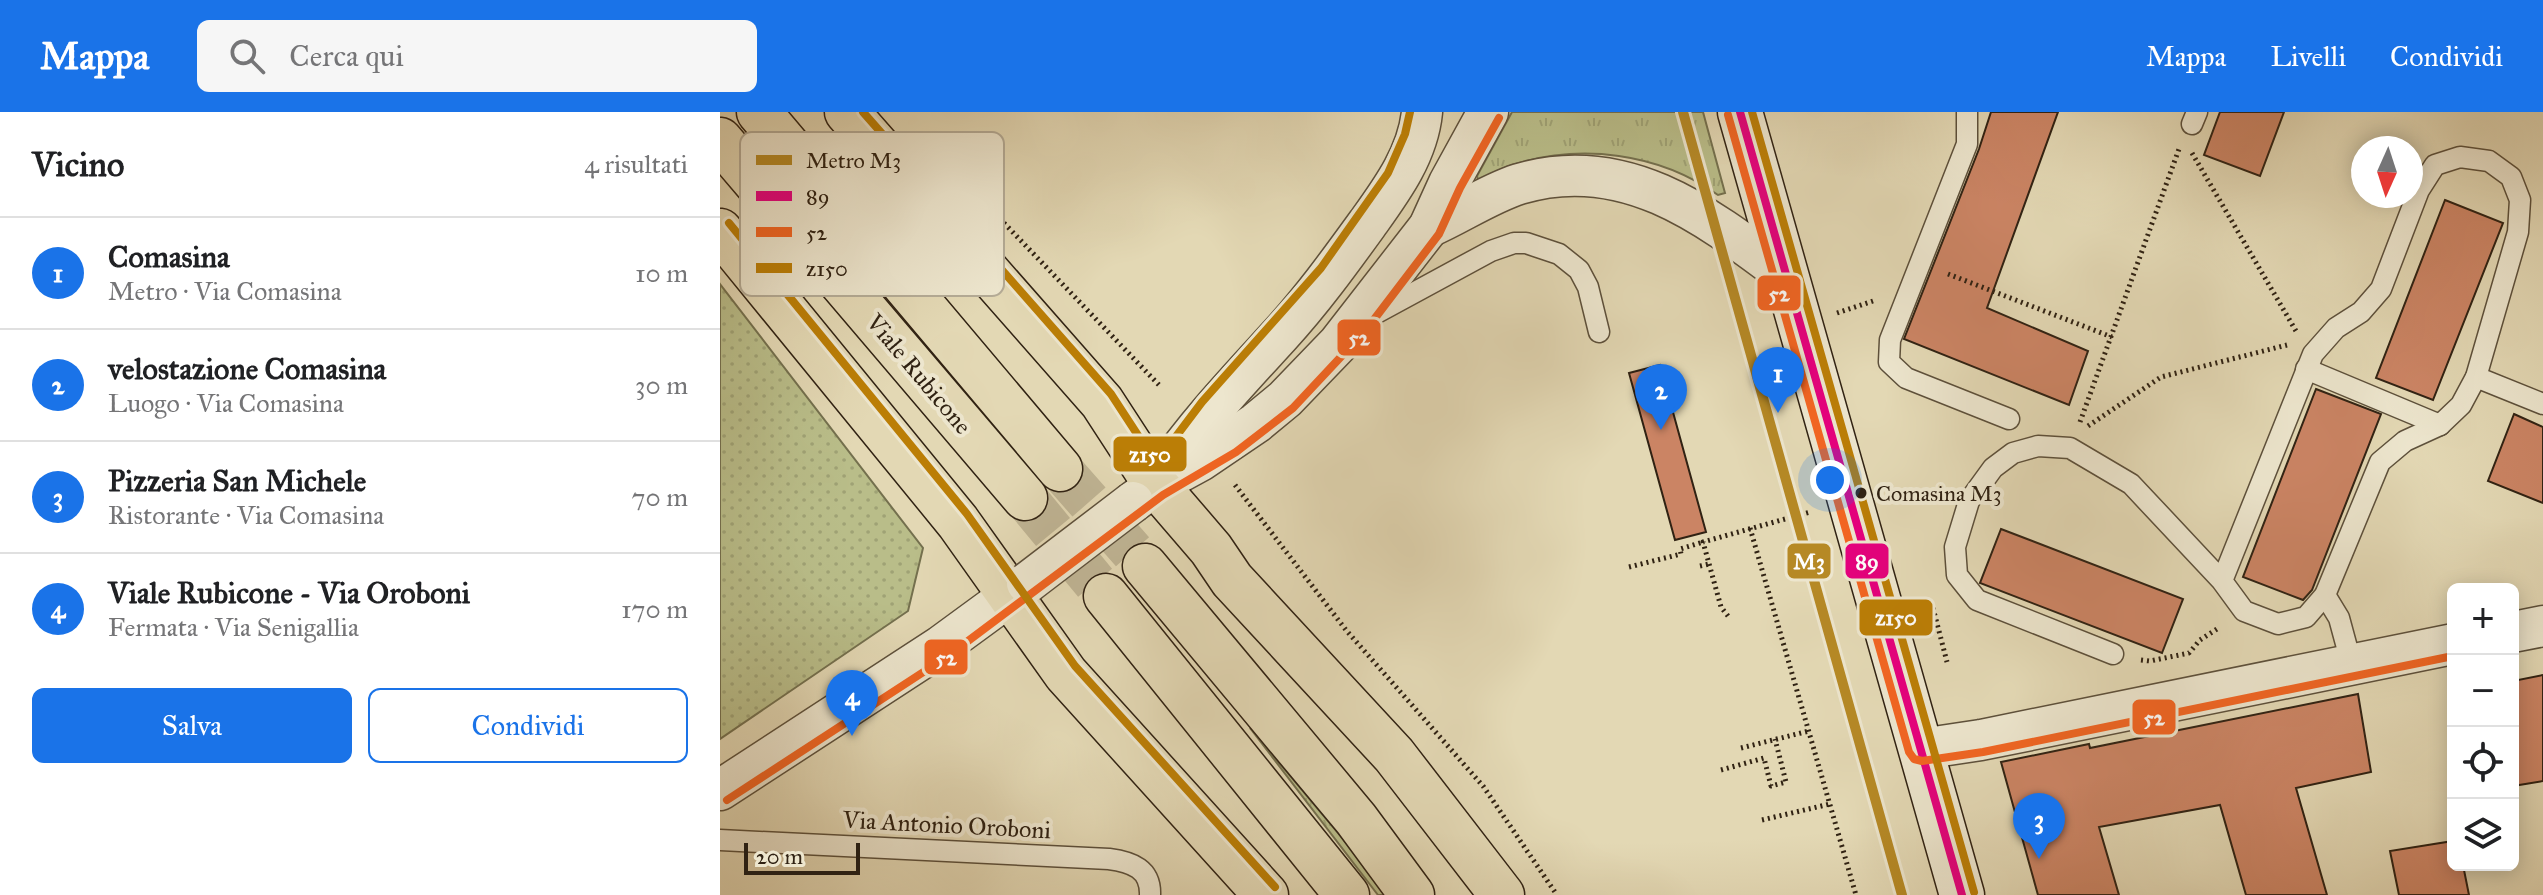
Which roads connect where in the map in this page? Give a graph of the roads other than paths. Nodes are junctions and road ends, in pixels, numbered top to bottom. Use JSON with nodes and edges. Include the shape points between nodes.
{"nodes":[{"id":1,"x":759,"y":112,"type":"edge"},
{"id":2,"x":847,"y":112,"type":"edge"},
{"id":3,"x":1422,"y":112,"type":"edge"},
{"id":4,"x":1488,"y":112,"type":"edge"},
{"id":5,"x":1740,"y":112,"type":"edge"},
{"id":6,"x":1967,"y":112,"type":"edge"},
{"id":7,"x":776,"y":132,"type":"edge"},
{"id":8,"x":865,"y":132,"type":"edge"},
{"id":9,"x":720,"y":140,"type":"edge"},
{"id":10,"x":740,"y":163,"type":"edge"},
{"id":11,"x":1429,"y":227,"type":"junction"},
{"id":12,"x":720,"y":231,"type":"edge"},
{"id":13,"x":740,"y":255,"type":"edge"},
{"id":14,"x":1787,"y":276,"type":"junction"},
{"id":15,"x":1004,"y":291,"type":"edge"},
{"id":16,"x":773,"y":296,"type":"edge"},
{"id":17,"x":853,"y":296,"type":"edge"},
{"id":18,"x":914,"y":296,"type":"edge"},
{"id":19,"x":1356,"y":323,"type":"junction"},
{"id":20,"x":1599,"y":332,"type":"dead end"},
{"id":21,"x":2306,"y":369,"type":"junction"},
{"id":22,"x":2476,"y":377,"type":"junction"},
{"id":23,"x":2543,"y":404,"type":"edge"},
{"id":24,"x":2009,"y":419,"type":"dead end"},
{"id":25,"x":2440,"y":425,"type":"junction"},
{"id":26,"x":1060,"y":469,"type":"tunnel mouth"},
{"id":27,"x":1144,"y":494,"type":"junction"},
{"id":28,"x":1025,"y":498,"type":"tunnel mouth"},
{"id":29,"x":1145,"y":566,"type":"tunnel mouth"},
{"id":30,"x":2222,"y":581,"type":"junction"},
{"id":31,"x":1019,"y":588,"type":"junction"},
{"id":32,"x":2325,"y":595,"type":"junction"},
{"id":33,"x":1106,"y":596,"type":"tunnel mouth"},
{"id":34,"x":2543,"y":626,"type":"edge"},
{"id":35,"x":2519,"y":631,"type":"edge"},
{"id":36,"x":2447,"y":645,"type":"edge"},
{"id":37,"x":2113,"y":654,"type":"road end"},
{"id":38,"x":2352,"y":666,"type":"junction"},
{"id":39,"x":1921,"y":749,"type":"junction"},
{"id":40,"x":720,"y":790,"type":"edge"},
{"id":41,"x":720,"y":840,"type":"edge"},
{"id":42,"x":1150,"y":895,"type":"edge"},
{"id":43,"x":1266,"y":895,"type":"edge"},
{"id":44,"x":1347,"y":895,"type":"edge"},
{"id":45,"x":1412,"y":895,"type":"edge"},
{"id":46,"x":1502,"y":895,"type":"edge"},
{"id":47,"x":1962,"y":895,"type":"edge"}],
"edges":[{"from":1,"to":7,"type":"highway","name":"Viale Rubicone"},
{"from":2,"to":8,"type":"highway"},
{"from":3,"to":27,"type":"street","via":[[1417,138],[1398,179],[1331,275]]},
{"from":4,"to":11,"type":"street"},
{"from":5,"to":14,"type":"main road"},
{"from":6,"to":24,"type":"lane","via":[[1967,144],[1890,340],[1889,362],[1906,378]]},
{"from":9,"to":10,"type":"highway","name":"Viale Rubicone"},
{"from":11,"to":14,"type":"street","via":[[1518,184],[1613,178],[1700,214]]},
{"from":11,"to":19,"type":"street"},
{"from":12,"to":13,"type":"highway"},
{"from":14,"to":39,"type":"main road"},
{"from":15,"to":27,"type":"highway","via":[[1102,402]]},
{"from":16,"to":31,"type":"highway","via":[[958,522]]},
{"from":17,"to":28,"type":"highway","name":"Viale Rubicone"},
{"from":18,"to":26,"type":"highway","name":"Viale Rubicone"},
{"from":19,"to":20,"type":"lane","via":[[1491,251],[1526,243],[1559,254],[1579,270]]},
{"from":19,"to":27,"type":"street","via":[[1308,377],[1256,423]]},
{"from":21,"to":22,"type":"lane","via":[[2336,328],[2361,312],[2381,289],[2419,190],[2435,165],[2460,157],[2489,161],[2511,177],[2520,200],[2518,232]]},
{"from":21,"to":25,"type":"lane"},
{"from":21,"to":30,"type":"lane"},
{"from":22,"to":23,"type":"lane"},
{"from":22,"to":25,"type":"lane","via":[[2461,405]]},
{"from":25,"to":32,"type":"lane","via":[[2405,441],[2380,462]]},
{"from":27,"to":31,"type":"street","bridge":true},
{"from":27,"to":46,"type":"highway","via":[[1211,549],[1232,580],[1394,755]]},
{"from":29,"to":45,"type":"highway","via":[[1356,819]]},
{"from":30,"to":32,"type":"lane","via":[[2244,611],[2278,624],[2306,617]]},
{"from":30,"to":37,"type":"lane","via":[[2131,484],[2073,441],[2013,453],[1993,468],[1969,501],[1955,547],[1957,575],[1977,600]]},
{"from":31,"to":40,"type":"street","via":[[941,646]]},
{"from":31,"to":43,"type":"highway","via":[[1066,674]]},
{"from":32,"to":38,"type":"lane","via":[[2339,618]]},
{"from":33,"to":44,"type":"highway"},
{"from":34,"to":35,"type":"street"},
{"from":36,"to":38,"type":"street"},
{"from":38,"to":39,"type":"street"},
{"from":39,"to":47,"type":"main road"},
{"from":41,"to":42,"type":"lane","name":"Via Antonio Oroboni","via":[[1109,859],[1143,870]]}]}
